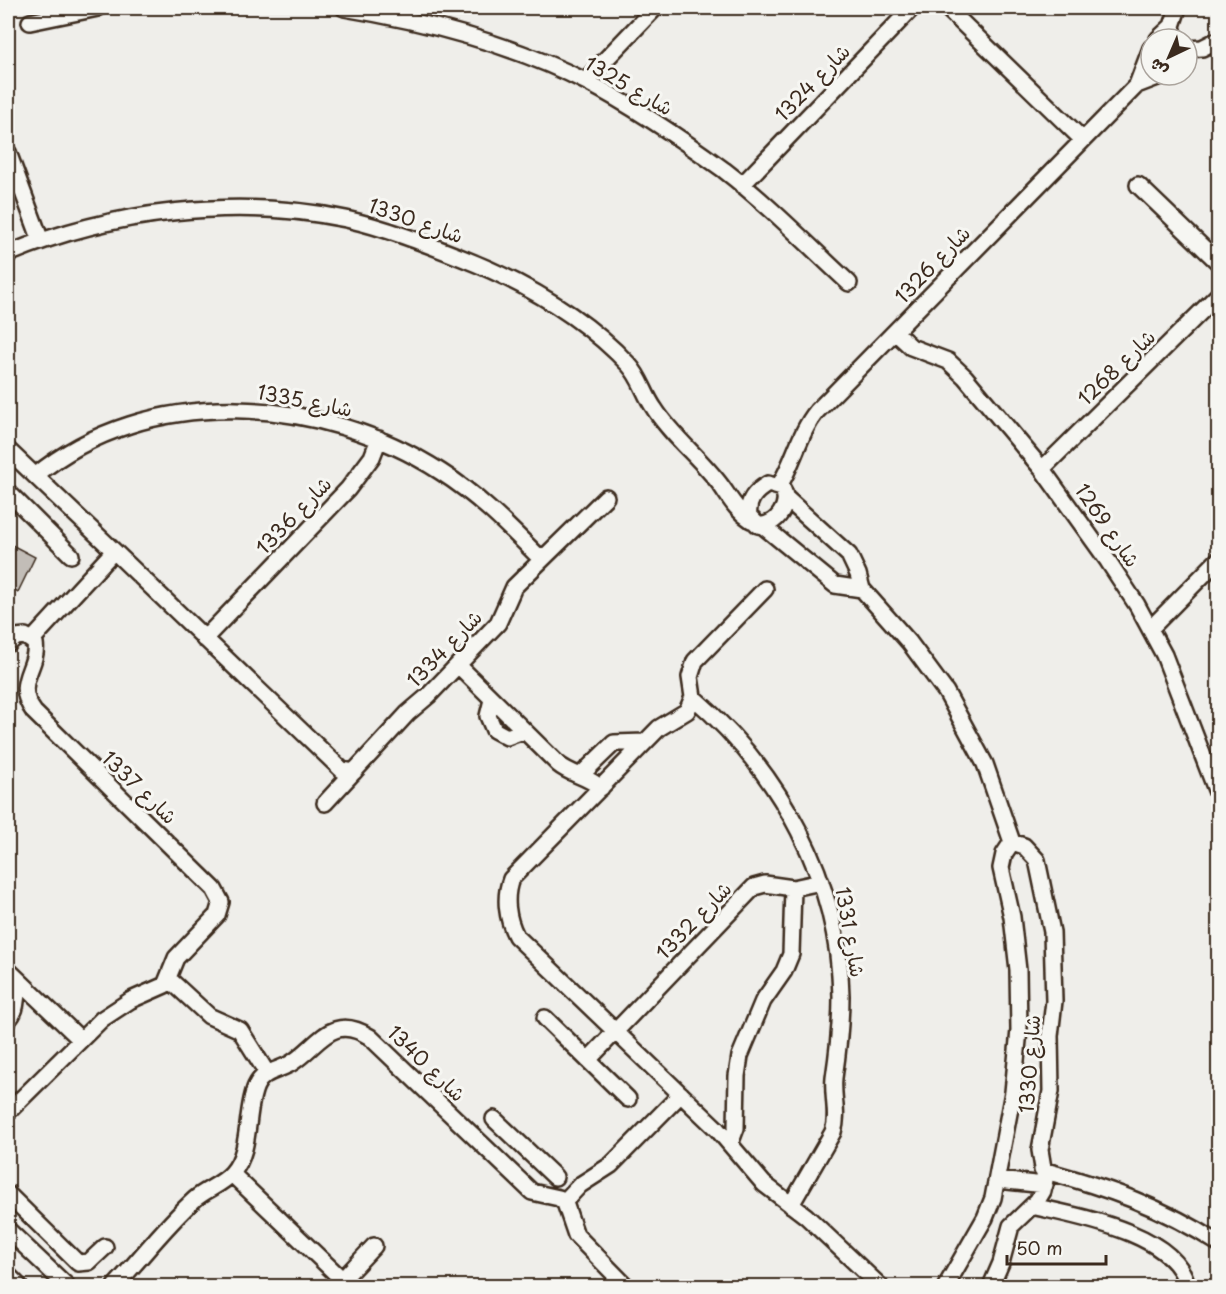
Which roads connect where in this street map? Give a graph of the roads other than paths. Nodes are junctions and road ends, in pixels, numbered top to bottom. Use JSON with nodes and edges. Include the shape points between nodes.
{"nodes":[{"id":1,"x":98,"y":8,"type":"edge"},
{"id":2,"x":344,"y":8,"type":"edge"},
{"id":3,"x":655,"y":8,"type":"edge"},
{"id":4,"x":912,"y":8,"type":"edge"},
{"id":5,"x":946,"y":8,"type":"edge"},
{"id":6,"x":1178,"y":8,"type":"edge"},
{"id":7,"x":410,"y":14,"type":"edge"},
{"id":8,"x":30,"y":22,"type":"dead end"},
{"id":9,"x":1174,"y":27,"type":"edge"},
{"id":10,"x":1218,"y":40,"type":"edge"},
{"id":11,"x":1199,"y":46,"type":"edge"},
{"id":12,"x":1139,"y":80,"type":"edge"},
{"id":13,"x":585,"y":81,"type":"junction"},
{"id":14,"x":1137,"y":85,"type":"joint"},
{"id":15,"x":1083,"y":140,"type":"junction"},
{"id":16,"x":8,"y":152,"type":"edge"},
{"id":17,"x":742,"y":185,"type":"junction"},
{"id":18,"x":1138,"y":185,"type":"dead end"},
{"id":19,"x":41,"y":241,"type":"junction"},
{"id":20,"x":8,"y":254,"type":"edge"},
{"id":21,"x":1218,"y":262,"type":"edge"},
{"id":22,"x":849,"y":283,"type":"dead end"},
{"id":23,"x":1218,"y":296,"type":"edge"},
{"id":24,"x":895,"y":332,"type":"junction"},
{"id":25,"x":379,"y":439,"type":"junction"},
{"id":26,"x":8,"y":452,"type":"edge"},
{"id":27,"x":1042,"y":469,"type":"junction"},
{"id":28,"x":34,"y":476,"type":"junction"},
{"id":29,"x":723,"y":488,"type":"junction"},
{"id":30,"x":8,"y":492,"type":"edge"},
{"id":31,"x":783,"y":492,"type":"junction"},
{"id":32,"x":755,"y":493,"type":"junction"},
{"id":33,"x":606,"y":497,"type":"dead end"},
{"id":34,"x":757,"y":523,"type":"junction"},
{"id":35,"x":114,"y":551,"type":"junction"},
{"id":36,"x":71,"y":555,"type":"dead end"},
{"id":37,"x":541,"y":559,"type":"junction"},
{"id":38,"x":1218,"y":560,"type":"edge"},
{"id":39,"x":765,"y":589,"type":"dead end"},
{"id":40,"x":862,"y":589,"type":"junction"},
{"id":41,"x":1150,"y":629,"type":"junction"},
{"id":42,"x":204,"y":639,"type":"junction"},
{"id":43,"x":32,"y":640,"type":"junction"},
{"id":44,"x":8,"y":644,"type":"edge"},
{"id":45,"x":458,"y":665,"type":"junction"},
{"id":46,"x":693,"y":697,"type":"junction"},
{"id":47,"x":645,"y":742,"type":"junction"},
{"id":48,"x":354,"y":772,"type":"junction"},
{"id":49,"x":581,"y":775,"type":"junction"},
{"id":50,"x":601,"y":788,"type":"junction"},
{"id":51,"x":1218,"y":795,"type":"edge"},
{"id":52,"x":325,"y":803,"type":"dead end"},
{"id":53,"x":1012,"y":842,"type":"junction"},
{"id":54,"x":821,"y":882,"type":"junction"},
{"id":55,"x":793,"y":888,"type":"junction"},
{"id":56,"x":8,"y":970,"type":"edge"},
{"id":57,"x":170,"y":980,"type":"junction"},
{"id":58,"x":22,"y":984,"type":"junction"},
{"id":59,"x":545,"y":1018,"type":"dead end"},
{"id":60,"x":8,"y":1020,"type":"edge"},
{"id":61,"x":615,"y":1031,"type":"junction"},
{"id":62,"x":80,"y":1039,"type":"junction"},
{"id":63,"x":588,"y":1060,"type":"junction"},
{"id":64,"x":267,"y":1073,"type":"junction"},
{"id":65,"x":681,"y":1095,"type":"junction"},
{"id":66,"x":628,"y":1100,"type":"dead end"},
{"id":67,"x":8,"y":1112,"type":"edge"},
{"id":68,"x":494,"y":1119,"type":"dead end"},
{"id":69,"x":730,"y":1144,"type":"junction"},
{"id":70,"x":526,"y":1150,"type":"junction"},
{"id":71,"x":508,"y":1169,"type":"junction"},
{"id":72,"x":232,"y":1174,"type":"junction"},
{"id":73,"x":555,"y":1177,"type":"dead end"},
{"id":74,"x":1043,"y":1177,"type":"junction"},
{"id":75,"x":998,"y":1180,"type":"junction"},
{"id":76,"x":8,"y":1194,"type":"edge"},
{"id":77,"x":564,"y":1202,"type":"junction"},
{"id":78,"x":791,"y":1205,"type":"junction"},
{"id":79,"x":1032,"y":1206,"type":"junction"},
{"id":80,"x":32,"y":1218,"type":"junction"},
{"id":81,"x":11,"y":1233,"type":"edge"},
{"id":82,"x":1218,"y":1243,"type":"edge"},
{"id":83,"x":374,"y":1246,"type":"dead end"},
{"id":84,"x":105,"y":1247,"type":"dead end"},
{"id":85,"x":8,"y":1275,"type":"edge"},
{"id":86,"x":346,"y":1283,"type":"edge"},
{"id":87,"x":18,"y":1287,"type":"edge"},
{"id":88,"x":67,"y":1287,"type":"edge"},
{"id":89,"x":115,"y":1287,"type":"edge"},
{"id":90,"x":626,"y":1287,"type":"edge"},
{"id":91,"x":880,"y":1287,"type":"edge"},
{"id":92,"x":946,"y":1287,"type":"edge"},
{"id":93,"x":991,"y":1287,"type":"edge"},
{"id":94,"x":1186,"y":1287,"type":"edge"}],
"edges":[{"from":1,"to":8,"type":"street"},
{"from":2,"to":7,"type":"street","name":"شارع 1325"},
{"from":3,"to":13,"type":"street"},
{"from":4,"to":17,"type":"street","name":"شارع 1324"},
{"from":5,"to":15,"type":"street"},
{"from":6,"to":9,"type":"street"},
{"from":7,"to":13,"type":"street","name":"شارع 1325"},
{"from":10,"to":11,"type":"street"},
{"from":12,"to":14,"type":"street","name":"شارع 1326"},
{"from":13,"to":17,"type":"street","name":"شارع 1325","via":[[650,118]]},
{"from":14,"to":15,"type":"street","name":"شارع 1326"},
{"from":15,"to":24,"type":"street","name":"شارع 1326"},
{"from":16,"to":19,"type":"street"},
{"from":17,"to":22,"type":"street","name":"شارع 1325"},
{"from":18,"to":21,"type":"street"},
{"from":19,"to":20,"type":"street","name":"شارع 1330"},
{"from":19,"to":29,"type":"street","name":"شارع 1330","via":[[130,219],[240,209],[320,215],[410,238],[510,280],[590,330],[636,373],[655,410]]},
{"from":23,"to":27,"type":"street","name":"شارع 1268"},
{"from":24,"to":27,"type":"street","name":"شارع 1269","via":[[911,347],[941,357],[960,370]]},
{"from":24,"to":31,"type":"street","name":"شارع 1326","via":[[812,417]]},
{"from":25,"to":28,"type":"street","name":"شارع 1335","via":[[300,416],[205,410],[159,417],[98,435],[69,450]]},
{"from":25,"to":37,"type":"street","name":"شارع 1335","via":[[463,487]]},
{"from":25,"to":42,"type":"street","name":"شارع 1336","via":[[348,489]]},
{"from":26,"to":28,"type":"street"},
{"from":27,"to":41,"type":"street","name":"شارع 1269","via":[[1118,575]]},
{"from":28,"to":35,"type":"street"},
{"from":29,"to":32,"type":"street"},
{"from":29,"to":34,"type":"street","name":"شارع 1330","via":[[731,503]]},
{"from":30,"to":36,"type":"street"},
{"from":31,"to":32,"type":"street","via":[[768,484]]},
{"from":31,"to":34,"type":"street","via":[[777,517]]},
{"from":31,"to":40,"type":"street","via":[[849,555]]},
{"from":32,"to":34,"type":"street","via":[[749,507]]},
{"from":33,"to":37,"type":"street","name":"شارع 1334"},
{"from":34,"to":40,"type":"street","name":"شارع 1330","via":[[835,585]]},
{"from":35,"to":42,"type":"street"},
{"from":35,"to":43,"type":"street"},
{"from":37,"to":45,"type":"street","name":"شارع 1334","via":[[511,591],[498,623]]},
{"from":38,"to":41,"type":"street"},
{"from":39,"to":46,"type":"street","via":[[695,661],[690,677]]},
{"from":40,"to":53,"type":"street","via":[[909,642],[960,716],[985,764]]},
{"from":41,"to":51,"type":"street","name":"شارع 1269","via":[[1196,731]]},
{"from":42,"to":48,"type":"street","via":[[342,770]]},
{"from":43,"to":44,"type":"street","via":[[20,636]]},
{"from":43,"to":57,"type":"street","name":"شارع 1337","via":[[36,648],[25,687],[34,712],[220,897],[217,915],[176,958]]},
{"from":45,"to":48,"type":"street","name":"شارع 1334"},
{"from":45,"to":49,"type":"street","via":[[563,768]]},
{"from":46,"to":47,"type":"street","via":[[683,714],[662,725]]},
{"from":46,"to":54,"type":"street","name":"شارع 1331","via":[[762,768],[799,830]]},
{"from":47,"to":49,"type":"street","via":[[610,745]]},
{"from":47,"to":50,"type":"street"},
{"from":48,"to":52,"type":"street","name":"شارع 1334"},
{"from":49,"to":50,"type":"street"},
{"from":50,"to":61,"type":"street","via":[[514,875],[509,884],[508,906],[516,936]]},
{"from":53,"to":74,"type":"street","name":"شارع 1330","via":[[1024,846],[1037,860],[1052,932],[1051,1091],[1040,1150]]},
{"from":53,"to":75,"type":"street","name":"شارع 1330","via":[[1001,868],[1016,943],[1019,1030]]},
{"from":54,"to":55,"type":"street","name":"شارع 1332"},
{"from":54,"to":78,"type":"street","name":"شارع 1331","via":[[832,921],[840,978],[841,1020],[834,1083],[836,1119],[833,1132]]},
{"from":55,"to":61,"type":"street","name":"شارع 1332","via":[[765,884],[754,887]]},
{"from":55,"to":69,"type":"street","via":[[791,954],[763,1001],[740,1056],[736,1128]]},
{"from":56,"to":58,"type":"street"},
{"from":57,"to":62,"type":"street","via":[[160,989],[112,1012]]},
{"from":57,"to":64,"type":"street","via":[[209,1016],[240,1030]]},
{"from":58,"to":60,"type":"street"},
{"from":58,"to":62,"type":"street"},
{"from":59,"to":63,"type":"street"},
{"from":61,"to":63,"type":"street","name":"شارع 1332"},
{"from":61,"to":65,"type":"street"},
{"from":62,"to":67,"type":"street"},
{"from":63,"to":66,"type":"street"},
{"from":64,"to":71,"type":"street","name":"شارع 1340","via":[[294,1062],[328,1032],[350,1029],[364,1033]]},
{"from":64,"to":72,"type":"street","via":[[255,1088],[246,1139]]},
{"from":65,"to":69,"type":"street"},
{"from":65,"to":77,"type":"street","via":[[611,1165],[580,1185]]},
{"from":68,"to":70,"type":"street"},
{"from":69,"to":78,"type":"street","via":[[764,1184]]},
{"from":70,"to":71,"type":"street"},
{"from":70,"to":73,"type":"street"},
{"from":71,"to":77,"type":"street","name":"شارع 1340","via":[[532,1192]]},
{"from":72,"to":86,"type":"street"},
{"from":72,"to":89,"type":"street","via":[[190,1203]]},
{"from":74,"to":75,"type":"street"},
{"from":74,"to":79,"type":"street","via":[[1040,1196]]},
{"from":74,"to":82,"type":"street","via":[[1142,1202]]},
{"from":75,"to":92,"type":"street","name":"شارع 1330","via":[[985,1218]]},
{"from":76,"to":80,"type":"street"},
{"from":77,"to":90,"type":"street","via":[[576,1235]]},
{"from":78,"to":91,"type":"street"},
{"from":79,"to":93,"type":"street","via":[[1011,1226]]},
{"from":79,"to":94,"type":"street","via":[[1086,1219],[1159,1248],[1176,1263]]},
{"from":80,"to":81,"type":"street"},
{"from":80,"to":84,"type":"street","via":[[78,1263],[89,1262]]},
{"from":81,"to":88,"type":"street"},
{"from":83,"to":86,"type":"street"},
{"from":85,"to":87,"type":"street"}]}
